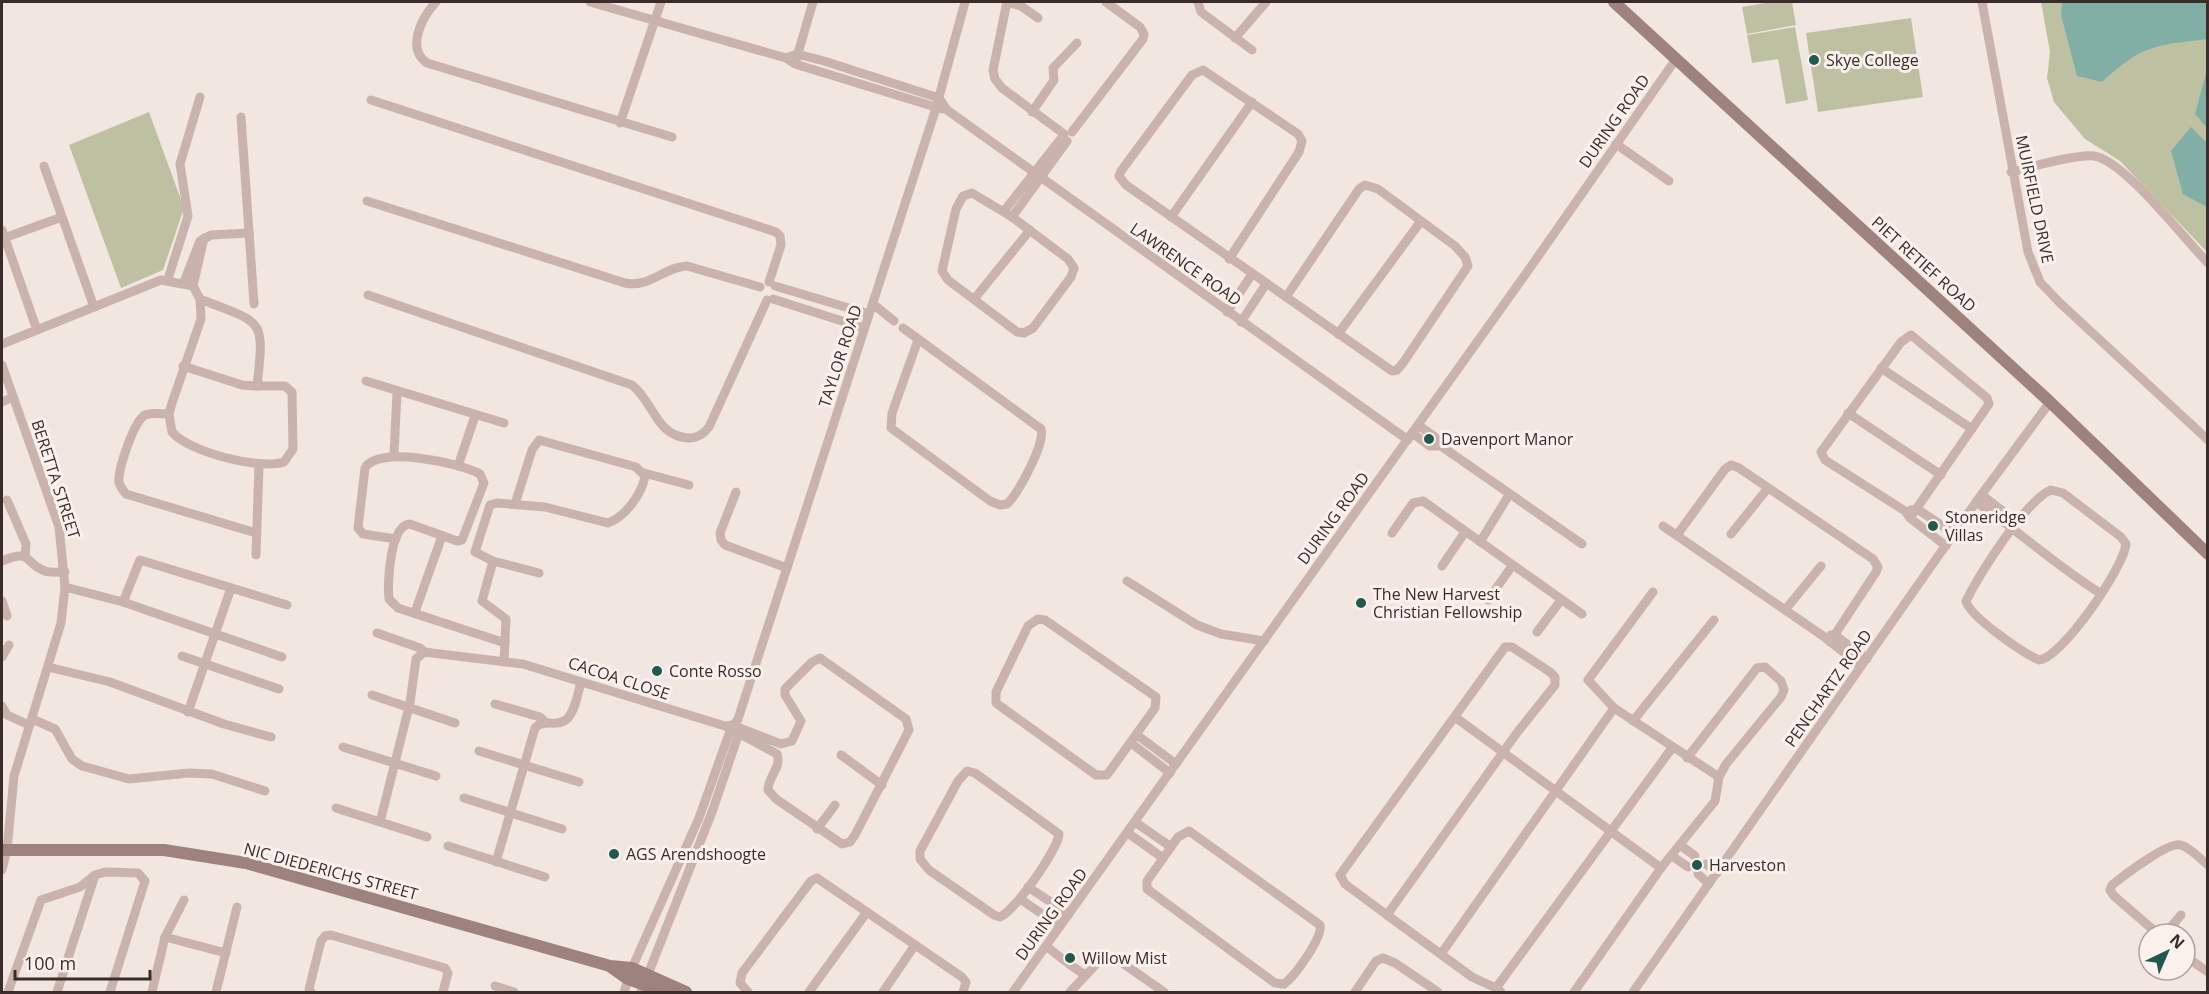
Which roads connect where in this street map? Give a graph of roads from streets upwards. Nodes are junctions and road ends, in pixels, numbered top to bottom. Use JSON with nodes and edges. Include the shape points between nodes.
{"nodes":[{"id":1,"x":436,"y":2,"type":"edge"},
{"id":2,"x":590,"y":2,"type":"edge"},
{"id":3,"x":660,"y":2,"type":"edge"},
{"id":4,"x":813,"y":2,"type":"edge"},
{"id":5,"x":964,"y":2,"type":"edge"},
{"id":6,"x":1007,"y":2,"type":"edge"},
{"id":7,"x":1106,"y":2,"type":"edge"},
{"id":8,"x":1198,"y":2,"type":"edge"},
{"id":9,"x":1266,"y":2,"type":"edge"},
{"id":10,"x":1614,"y":2,"type":"edge"},
{"id":11,"x":1982,"y":2,"type":"edge"},
{"id":12,"x":1038,"y":18,"type":"dead end"},
{"id":13,"x":653,"y":21,"type":"junction"},
{"id":14,"x":1235,"y":38,"type":"junction"},
{"id":15,"x":1077,"y":43,"type":"dead end"},
{"id":16,"x":1252,"y":50,"type":"dead end"},
{"id":17,"x":792,"y":59,"type":"junction"},
{"id":18,"x":1676,"y":59,"type":"junction"},
{"id":19,"x":200,"y":97,"type":"dead end"},
{"id":20,"x":939,"y":98,"type":"junction"},
{"id":21,"x":371,"y":100,"type":"dead end"},
{"id":22,"x":1252,"y":102,"type":"junction"},
{"id":23,"x":936,"y":108,"type":"junction"},
{"id":24,"x":948,"y":110,"type":"junction"},
{"id":25,"x":1032,"y":112,"type":"junction"},
{"id":26,"x":241,"y":117,"type":"dead end"},
{"id":27,"x":620,"y":123,"type":"junction"},
{"id":28,"x":1067,"y":136,"type":"junction"},
{"id":29,"x":672,"y":137,"type":"dead end"},
{"id":30,"x":1616,"y":144,"type":"junction"},
{"id":31,"x":44,"y":166,"type":"dead end"},
{"id":32,"x":2011,"y":172,"type":"junction"},
{"id":33,"x":1036,"y":176,"type":"junction"},
{"id":34,"x":1669,"y":181,"type":"dead end"},
{"id":35,"x":367,"y":201,"type":"dead end"},
{"id":36,"x":1008,"y":214,"type":"junction"},
{"id":37,"x":62,"y":217,"type":"junction"},
{"id":38,"x":1171,"y":217,"type":"junction"},
{"id":39,"x":1421,"y":221,"type":"junction"},
{"id":40,"x":1030,"y":230,"type":"junction"},
{"id":41,"x":249,"y":233,"type":"junction"},
{"id":42,"x":3,"y":234,"type":"edge"},
{"id":43,"x":1229,"y":259,"type":"junction"},
{"id":44,"x":2208,"y":263,"type":"edge"},
{"id":45,"x":1252,"y":274,"type":"junction"},
{"id":46,"x":168,"y":279,"type":"junction"},
{"id":47,"x":188,"y":284,"type":"junction"},
{"id":48,"x":1266,"y":284,"type":"junction"},
{"id":49,"x":768,"y":285,"type":"junction"},
{"id":50,"x":368,"y":295,"type":"dead end"},
{"id":51,"x":1286,"y":297,"type":"junction"},
{"id":52,"x":975,"y":298,"type":"junction"},
{"id":53,"x":200,"y":299,"type":"junction"},
{"id":54,"x":770,"y":300,"type":"junction"},
{"id":55,"x":254,"y":304,"type":"dead end"},
{"id":56,"x":873,"y":304,"type":"junction"},
{"id":57,"x":94,"y":307,"type":"junction"},
{"id":58,"x":1227,"y":312,"type":"junction"},
{"id":59,"x":869,"y":314,"type":"junction"},
{"id":60,"x":894,"y":321,"type":"dead end"},
{"id":61,"x":1241,"y":322,"type":"junction"},
{"id":62,"x":864,"y":328,"type":"junction"},
{"id":63,"x":903,"y":328,"type":"dead end"},
{"id":64,"x":37,"y":330,"type":"junction"},
{"id":65,"x":1338,"y":334,"type":"junction"},
{"id":66,"x":918,"y":340,"type":"junction"},
{"id":67,"x":2,"y":344,"type":"edge"},
{"id":68,"x":2,"y":365,"type":"edge"},
{"id":69,"x":183,"y":366,"type":"junction"},
{"id":70,"x":1881,"y":368,"type":"junction"},
{"id":71,"x":366,"y":381,"type":"dead end"},
{"id":72,"x":257,"y":386,"type":"junction"},
{"id":73,"x":397,"y":392,"type":"junction"},
{"id":74,"x":13,"y":398,"type":"junction"},
{"id":75,"x":2,"y":402,"type":"edge"},
{"id":76,"x":2050,"y":402,"type":"junction"},
{"id":77,"x":1848,"y":413,"type":"junction"},
{"id":78,"x":169,"y":414,"type":"junction"},
{"id":79,"x":475,"y":416,"type":"junction"},
{"id":80,"x":504,"y":423,"type":"dead end"},
{"id":81,"x":1972,"y":429,"type":"junction"},
{"id":82,"x":1413,"y":433,"type":"junction"},
{"id":83,"x":2208,"y":440,"type":"edge"},
{"id":84,"x":394,"y":455,"type":"junction"},
{"id":85,"x":259,"y":466,"type":"junction"},
{"id":86,"x":459,"y":466,"type":"junction"},
{"id":87,"x":644,"y":473,"type":"junction"},
{"id":88,"x":1941,"y":475,"type":"junction"},
{"id":89,"x":688,"y":485,"type":"dead end"},
{"id":90,"x":1768,"y":488,"type":"junction"},
{"id":91,"x":736,"y":492,"type":"dead end"},
{"id":92,"x":1509,"y":495,"type":"junction"},
{"id":93,"x":1979,"y":499,"type":"junction"},
{"id":94,"x":7,"y":500,"type":"dead end"},
{"id":95,"x":514,"y":504,"type":"junction"},
{"id":96,"x":1917,"y":509,"type":"junction"},
{"id":97,"x":1908,"y":515,"type":"junction"},
{"id":98,"x":1663,"y":526,"type":"dead end"},
{"id":99,"x":2016,"y":527,"type":"junction"},
{"id":100,"x":1466,"y":532,"type":"junction"},
{"id":101,"x":1392,"y":533,"type":"dead end"},
{"id":102,"x":256,"y":534,"type":"junction"},
{"id":103,"x":1731,"y":534,"type":"dead end"},
{"id":104,"x":1955,"y":534,"type":"junction"},
{"id":105,"x":1677,"y":535,"type":"junction"},
{"id":106,"x":442,"y":536,"type":"junction"},
{"id":107,"x":396,"y":538,"type":"junction"},
{"id":108,"x":1480,"y":542,"type":"junction"},
{"id":109,"x":1582,"y":544,"type":"dead end"},
{"id":110,"x":1946,"y":546,"type":"junction"},
{"id":111,"x":2208,"y":554,"type":"edge"},
{"id":112,"x":256,"y":555,"type":"dead end"},
{"id":113,"x":25,"y":556,"type":"junction"},
{"id":114,"x":2,"y":561,"type":"edge"},
{"id":115,"x":493,"y":561,"type":"junction"},
{"id":116,"x":1442,"y":566,"type":"dead end"},
{"id":117,"x":1512,"y":566,"type":"junction"},
{"id":118,"x":1821,"y":566,"type":"dead end"},
{"id":119,"x":787,"y":568,"type":"junction"},
{"id":120,"x":65,"y":572,"type":"junction"},
{"id":121,"x":539,"y":573,"type":"dead end"},
{"id":122,"x":1127,"y":581,"type":"dead end"},
{"id":123,"x":65,"y":587,"type":"junction"},
{"id":124,"x":231,"y":588,"type":"junction"},
{"id":125,"x":1653,"y":592,"type":"dead end"},
{"id":126,"x":2100,"y":593,"type":"junction"},
{"id":127,"x":1488,"y":600,"type":"dead end"},
{"id":128,"x":1561,"y":600,"type":"junction"},
{"id":129,"x":2,"y":601,"type":"edge"},
{"id":130,"x":123,"y":602,"type":"junction"},
{"id":131,"x":287,"y":605,"type":"dead end"},
{"id":132,"x":1785,"y":610,"type":"junction"},
{"id":133,"x":415,"y":612,"type":"junction"},
{"id":134,"x":1582,"y":614,"type":"dead end"},
{"id":135,"x":8,"y":616,"type":"dead end"},
{"id":136,"x":1713,"y":620,"type":"dead end"},
{"id":137,"x":1537,"y":632,"type":"dead end"},
{"id":138,"x":377,"y":633,"type":"dead end"},
{"id":139,"x":216,"y":635,"type":"junction"},
{"id":140,"x":1829,"y":638,"type":"junction"},
{"id":141,"x":1264,"y":641,"type":"junction"},
{"id":142,"x":505,"y":643,"type":"junction"},
{"id":143,"x":9,"y":645,"type":"dead end"},
{"id":144,"x":424,"y":652,"type":"junction"},
{"id":145,"x":182,"y":656,"type":"dead end"},
{"id":146,"x":2,"y":657,"type":"edge"},
{"id":147,"x":282,"y":657,"type":"dead end"},
{"id":148,"x":504,"y":662,"type":"junction"},
{"id":149,"x":1864,"y":663,"type":"junction"},
{"id":150,"x":206,"y":664,"type":"junction"},
{"id":151,"x":48,"y":667,"type":"junction"},
{"id":152,"x":578,"y":681,"type":"junction"},
{"id":153,"x":279,"y":689,"type":"dead end"},
{"id":154,"x":372,"y":695,"type":"dead end"},
{"id":155,"x":495,"y":704,"type":"dead end"},
{"id":156,"x":2,"y":706,"type":"edge"},
{"id":157,"x":410,"y":707,"type":"junction"},
{"id":158,"x":1614,"y":708,"type":"junction"},
{"id":159,"x":188,"y":712,"type":"junction"},
{"id":160,"x":1455,"y":717,"type":"junction"},
{"id":161,"x":1633,"y":721,"type":"junction"},
{"id":162,"x":31,"y":722,"type":"junction"},
{"id":163,"x":545,"y":722,"type":"junction"},
{"id":164,"x":455,"y":723,"type":"dead end"},
{"id":165,"x":734,"y":727,"type":"junction"},
{"id":166,"x":1137,"y":735,"type":"junction"},
{"id":167,"x":271,"y":737,"type":"dead end"},
{"id":168,"x":1131,"y":744,"type":"junction"},
{"id":169,"x":343,"y":747,"type":"dead end"},
{"id":170,"x":1672,"y":748,"type":"junction"},
{"id":171,"x":479,"y":751,"type":"dead end"},
{"id":172,"x":1503,"y":752,"type":"junction"},
{"id":173,"x":841,"y":755,"type":"dead end"},
{"id":174,"x":1687,"y":758,"type":"junction"},
{"id":175,"x":395,"y":763,"type":"junction"},
{"id":176,"x":1176,"y":764,"type":"junction"},
{"id":177,"x":524,"y":765,"type":"junction"},
{"id":178,"x":1170,"y":773,"type":"junction"},
{"id":179,"x":436,"y":776,"type":"dead end"},
{"id":180,"x":1719,"y":777,"type":"junction"},
{"id":181,"x":579,"y":782,"type":"dead end"},
{"id":182,"x":882,"y":785,"type":"junction"},
{"id":183,"x":265,"y":791,"type":"dead end"},
{"id":184,"x":1556,"y":791,"type":"junction"},
{"id":185,"x":464,"y":798,"type":"dead end"},
{"id":186,"x":835,"y":805,"type":"dead end"},
{"id":187,"x":336,"y":808,"type":"dead end"},
{"id":188,"x":510,"y":813,"type":"junction"},
{"id":189,"x":380,"y":822,"type":"junction"},
{"id":190,"x":1135,"y":822,"type":"junction"},
{"id":191,"x":562,"y":829,"type":"dead end"},
{"id":192,"x":817,"y":829,"type":"junction"},
{"id":193,"x":1610,"y":830,"type":"junction"},
{"id":194,"x":1128,"y":833,"type":"junction"},
{"id":195,"x":427,"y":837,"type":"dead end"},
{"id":196,"x":1680,"y":845,"type":"junction"},
{"id":197,"x":448,"y":846,"type":"dead end"},
{"id":198,"x":1171,"y":847,"type":"junction"},
{"id":199,"x":4,"y":850,"type":"edge"},
{"id":200,"x":1672,"y":856,"type":"junction"},
{"id":201,"x":1695,"y":856,"type":"dead end"},
{"id":202,"x":1163,"y":858,"type":"junction"},
{"id":203,"x":496,"y":862,"type":"junction"},
{"id":204,"x":1706,"y":864,"type":"dead end"},
{"id":205,"x":2208,"y":865,"type":"edge"},
{"id":206,"x":1688,"y":867,"type":"dead end"},
{"id":207,"x":1661,"y":868,"type":"junction"},
{"id":208,"x":2,"y":870,"type":"edge"},
{"id":209,"x":1717,"y":873,"type":"junction"},
{"id":210,"x":1698,"y":874,"type":"dead end"},
{"id":211,"x":95,"y":875,"type":"junction"},
{"id":212,"x":545,"y":878,"type":"dead end"},
{"id":213,"x":1709,"y":884,"type":"junction"},
{"id":214,"x":1028,"y":887,"type":"junction"},
{"id":215,"x":1020,"y":898,"type":"junction"},
{"id":216,"x":184,"y":900,"type":"dead end"},
{"id":217,"x":237,"y":907,"type":"dead end"},
{"id":218,"x":867,"y":912,"type":"junction"},
{"id":219,"x":1069,"y":914,"type":"junction"},
{"id":220,"x":1387,"y":915,"type":"junction"},
{"id":221,"x":2181,"y":915,"type":"dead end"},
{"id":222,"x":2144,"y":922,"type":"edge"},
{"id":223,"x":2175,"y":922,"type":"edge"},
{"id":224,"x":1060,"y":926,"type":"junction"},
{"id":225,"x":165,"y":937,"type":"junction"},
{"id":226,"x":915,"y":945,"type":"junction"},
{"id":227,"x":1046,"y":946,"type":"junction"},
{"id":228,"x":226,"y":953,"type":"junction"},
{"id":229,"x":1441,"y":954,"type":"junction"},
{"id":230,"x":630,"y":973,"type":"junction"},
{"id":231,"x":1084,"y":975,"type":"junction"},
{"id":232,"x":644,"y":984,"type":"edge"},
{"id":233,"x":495,"y":986,"type":"dead end"},
{"id":234,"x":1498,"y":990,"type":"edge"},
{"id":235,"x":8,"y":993,"type":"edge"},
{"id":236,"x":57,"y":993,"type":"edge"},
{"id":237,"x":110,"y":993,"type":"edge"},
{"id":238,"x":152,"y":993,"type":"edge"},
{"id":239,"x":216,"y":993,"type":"edge"},
{"id":240,"x":311,"y":993,"type":"edge"},
{"id":241,"x":443,"y":993,"type":"edge"},
{"id":242,"x":514,"y":993,"type":"edge"},
{"id":243,"x":624,"y":993,"type":"edge"},
{"id":244,"x":663,"y":993,"type":"edge"},
{"id":245,"x":686,"y":993,"type":"edge"},
{"id":246,"x":748,"y":993,"type":"edge"},
{"id":247,"x":809,"y":993,"type":"edge"},
{"id":248,"x":883,"y":993,"type":"edge"},
{"id":249,"x":963,"y":993,"type":"edge"},
{"id":250,"x":1013,"y":993,"type":"edge"},
{"id":251,"x":1070,"y":993,"type":"edge"},
{"id":252,"x":1164,"y":993,"type":"edge"},
{"id":253,"x":1354,"y":993,"type":"edge"},
{"id":254,"x":1438,"y":993,"type":"edge"},
{"id":255,"x":1574,"y":993,"type":"edge"},
{"id":256,"x":1633,"y":993,"type":"edge"}],
"edges":[{"from":1,"to":27,"type":"street","via":[[427,11],[417,45],[419,56],[427,63]]},
{"from":2,"to":13,"type":"street"},
{"from":3,"to":13,"type":"street"},
{"from":4,"to":17,"type":"street"},
{"from":5,"to":20,"type":"street","name":"TAYLOR ROAD"},
{"from":6,"to":12,"type":"street"},
{"from":6,"to":25,"type":"street","via":[[993,74],[1002,88]]},
{"from":7,"to":28,"type":"street","via":[[1140,27],[1143,39]]},
{"from":8,"to":14,"type":"street","via":[[1201,12]]},
{"from":9,"to":14,"type":"street"},
{"from":10,"to":18,"type":"street","name":"PIET RETIEF ROAD"},
{"from":11,"to":32,"type":"street","name":"MUIRFIELD DRIVE"},
{"from":13,"to":17,"type":"street"},
{"from":13,"to":27,"type":"street"},
{"from":14,"to":16,"type":"street"},
{"from":15,"to":25,"type":"street","via":[[1053,68],[1054,80]]},
{"from":17,"to":20,"type":"street"},
{"from":17,"to":23,"type":"street","name":"LAWRENCE ROAD"},
{"from":18,"to":30,"type":"street","name":"DURING ROAD"},
{"from":18,"to":76,"type":"street","name":"PIET RETIEF ROAD"},
{"from":19,"to":46,"type":"street","via":[[180,164],[188,216]]},
{"from":20,"to":23,"type":"street","name":"TAYLOR ROAD"},
{"from":20,"to":24,"type":"street","name":"LAWRENCE ROAD"},
{"from":21,"to":49,"type":"street","via":[[776,232],[782,245]]},
{"from":22,"to":38,"type":"street"},
{"from":22,"to":38,"type":"street","via":[[1209,72],[1195,72],[1120,171],[1121,181]]},
{"from":22,"to":43,"type":"street","via":[[1298,134],[1302,146]]},
{"from":23,"to":24,"type":"street","name":"LAWRENCE ROAD"},
{"from":23,"to":56,"type":"street","name":"TAYLOR ROAD"},
{"from":24,"to":33,"type":"street","name":"LAWRENCE ROAD"},
{"from":25,"to":28,"type":"street"},
{"from":26,"to":41,"type":"street"},
{"from":27,"to":29,"type":"street"},
{"from":28,"to":33,"type":"street"},
{"from":30,"to":34,"type":"street"},
{"from":30,"to":82,"type":"street","name":"DURING ROAD"},
{"from":31,"to":37,"type":"street"},
{"from":32,"to":44,"type":"street","via":[[2087,156],[2105,160],[2129,178]]},
{"from":32,"to":83,"type":"street","name":"MUIRFIELD DRIVE","via":[[2028,252],[2040,282]]},
{"from":33,"to":36,"type":"street"},
{"from":33,"to":58,"type":"street","name":"LAWRENCE ROAD"},
{"from":35,"to":49,"type":"street","via":[[625,283],[640,285],[687,266]]},
{"from":36,"to":40,"type":"street"},
{"from":36,"to":52,"type":"street","via":[[972,193],[963,196],[956,209],[942,271],[948,280]]},
{"from":37,"to":42,"type":"street"},
{"from":37,"to":57,"type":"street"},
{"from":38,"to":43,"type":"street"},
{"from":39,"to":51,"type":"street","via":[[1372,186],[1361,186]]},
{"from":39,"to":65,"type":"street"},
{"from":39,"to":65,"type":"street","via":[[1461,251],[1468,266],[1399,369],[1390,371]]},
{"from":40,"to":52,"type":"street"},
{"from":40,"to":52,"type":"street","via":[[1074,268],[1032,328],[1021,334]]},
{"from":41,"to":47,"type":"street","via":[[204,238],[195,249]]},
{"from":41,"to":55,"type":"street"},
{"from":42,"to":64,"type":"street"},
{"from":43,"to":45,"type":"street"},
{"from":45,"to":48,"type":"street"},
{"from":45,"to":58,"type":"street"},
{"from":46,"to":47,"type":"street"},
{"from":46,"to":57,"type":"street"},
{"from":47,"to":53,"type":"street"},
{"from":48,"to":51,"type":"street"},
{"from":48,"to":61,"type":"street"},
{"from":49,"to":54,"type":"street","via":[[777,293]]},
{"from":49,"to":54,"type":"street","via":[[759,294]]},
{"from":49,"to":59,"type":"street"},
{"from":50,"to":54,"type":"street","via":[[632,385],[668,432],[683,438],[694,438],[709,427]]},
{"from":51,"to":65,"type":"street"},
{"from":53,"to":69,"type":"street","via":[[201,319]]},
{"from":53,"to":72,"type":"street","via":[[245,316],[258,326],[262,345]]},
{"from":54,"to":62,"type":"street"},
{"from":56,"to":59,"type":"street","name":"TAYLOR ROAD"},
{"from":56,"to":60,"type":"street"},
{"from":57,"to":64,"type":"street"},
{"from":58,"to":61,"type":"street","name":"LAWRENCE ROAD"},
{"from":59,"to":62,"type":"street","name":"TAYLOR ROAD"},
{"from":61,"to":82,"type":"street","name":"LAWRENCE ROAD"},
{"from":62,"to":119,"type":"street","name":"TAYLOR ROAD"},
{"from":63,"to":66,"type":"street"},
{"from":64,"to":67,"type":"street"},
{"from":66,"to":66,"type":"street","via":[[892,413],[891,428],[990,501],[1007,504],[1040,447],[1041,429]]},
{"from":68,"to":74,"type":"street","name":"BERETTA STREET"},
{"from":69,"to":72,"type":"street"},
{"from":69,"to":78,"type":"street"},
{"from":70,"to":77,"type":"street"},
{"from":70,"to":81,"type":"street"},
{"from":70,"to":81,"type":"street","via":[[1903,338],[1913,337],[1988,400]]},
{"from":71,"to":73,"type":"street"},
{"from":72,"to":85,"type":"street","via":[[290,388],[294,409],[290,456],[284,462]]},
{"from":73,"to":79,"type":"street"},
{"from":73,"to":84,"type":"street"},
{"from":74,"to":75,"type":"street"},
{"from":74,"to":120,"type":"street","name":"BERETTA STREET","via":[[59,527]]},
{"from":76,"to":93,"type":"street","name":"PENCHARTZ ROAD"},
{"from":76,"to":111,"type":"street","name":"PIET RETIEF ROAD"},
{"from":77,"to":88,"type":"street"},
{"from":77,"to":97,"type":"street","via":[[1822,448],[1823,458]]},
{"from":78,"to":85,"type":"street","via":[[172,432],[183,442]]},
{"from":78,"to":102,"type":"street","via":[[150,414],[140,420],[119,478],[122,490]]},
{"from":79,"to":80,"type":"street"},
{"from":79,"to":86,"type":"street"},
{"from":81,"to":88,"type":"street"},
{"from":82,"to":92,"type":"street","name":"LAWRENCE ROAD","via":[[1430,446],[1441,446]]},
{"from":82,"to":141,"type":"street","name":"DURING ROAD"},
{"from":84,"to":86,"type":"street"},
{"from":84,"to":107,"type":"street","via":[[374,459],[365,468],[358,528],[363,534]]},
{"from":85,"to":102,"type":"street"},
{"from":86,"to":106,"type":"street","via":[[480,474],[484,483],[462,540]]},
{"from":87,"to":89,"type":"street"},
{"from":87,"to":95,"type":"street","via":[[637,495],[622,514],[608,523],[544,507]]},
{"from":87,"to":95,"type":"street","via":[[636,467],[539,440]]},
{"from":88,"to":96,"type":"street"},
{"from":90,"to":103,"type":"street"},
{"from":90,"to":105,"type":"street","via":[[1739,468],[1728,466]]},
{"from":90,"to":140,"type":"street","via":[[1876,563],[1876,572]]},
{"from":91,"to":119,"type":"street","via":[[720,533],[721,540]]},
{"from":92,"to":108,"type":"street"},
{"from":92,"to":109,"type":"street","name":"LAWRENCE ROAD"},
{"from":93,"to":99,"type":"street"},
{"from":93,"to":104,"type":"street","name":"PENCHARTZ ROAD"},
{"from":94,"to":113,"type":"street","via":[[26,544]]},
{"from":95,"to":115,"type":"street","via":[[493,504],[486,512],[476,552]]},
{"from":96,"to":97,"type":"street"},
{"from":96,"to":104,"type":"street"},
{"from":97,"to":110,"type":"street"},
{"from":98,"to":105,"type":"street"},
{"from":99,"to":126,"type":"street","via":[[2062,570]]},
{"from":99,"to":126,"type":"street","via":[[2042,495],[2051,490],[2121,537],[2126,550]]},
{"from":99,"to":126,"type":"street","via":[[1966,601],[1970,609],[2014,646],[2039,660],[2047,658],[2076,628]]},
{"from":100,"to":101,"type":"street","via":[[1419,500]]},
{"from":100,"to":108,"type":"street"},
{"from":100,"to":116,"type":"street"},
{"from":102,"to":112,"type":"street"},
{"from":104,"to":110,"type":"street","name":"PENCHARTZ ROAD"},
{"from":105,"to":132,"type":"street"},
{"from":106,"to":107,"type":"street","via":[[407,524]]},
{"from":106,"to":133,"type":"street"},
{"from":107,"to":133,"type":"street","via":[[387,580],[389,599],[398,608]]},
{"from":108,"to":117,"type":"street"},
{"from":110,"to":149,"type":"street","name":"PENCHARTZ ROAD"},
{"from":113,"to":114,"type":"street"},
{"from":113,"to":120,"type":"street","via":[[48,572]]},
{"from":115,"to":121,"type":"street"},
{"from":115,"to":142,"type":"street","via":[[482,602],[506,619]]},
{"from":117,"to":127,"type":"street"},
{"from":117,"to":128,"type":"street"},
{"from":118,"to":132,"type":"street"},
{"from":119,"to":165,"type":"street","name":"TAYLOR ROAD"},
{"from":120,"to":123,"type":"street","name":"BERETTA STREET"},
{"from":122,"to":141,"type":"street","via":[[1208,630]]},
{"from":123,"to":130,"type":"street"},
{"from":123,"to":151,"type":"street","name":"BERETTA STREET","via":[[61,623]]},
{"from":124,"to":130,"type":"street","via":[[140,560]]},
{"from":124,"to":131,"type":"street"},
{"from":124,"to":139,"type":"street"},
{"from":125,"to":158,"type":"street","via":[[1588,679]]},
{"from":128,"to":134,"type":"street"},
{"from":128,"to":137,"type":"street"},
{"from":129,"to":135,"type":"street"},
{"from":130,"to":139,"type":"street"},
{"from":132,"to":140,"type":"street"},
{"from":133,"to":142,"type":"street"},
{"from":136,"to":161,"type":"street"},
{"from":138,"to":144,"type":"street","name":"CACOA CLOSE"},
{"from":139,"to":147,"type":"street"},
{"from":139,"to":150,"type":"street"},
{"from":140,"to":149,"type":"street"},
{"from":141,"to":176,"type":"street","name":"DURING ROAD"},
{"from":142,"to":148,"type":"street"},
{"from":143,"to":146,"type":"street"},
{"from":144,"to":148,"type":"street","name":"CACOA CLOSE"},
{"from":144,"to":157,"type":"street","via":[[416,659]]},
{"from":145,"to":150,"type":"street"},
{"from":148,"to":152,"type":"street","name":"CACOA CLOSE"},
{"from":149,"to":209,"type":"street","name":"PENCHARTZ ROAD"},
{"from":150,"to":153,"type":"street"},
{"from":150,"to":159,"type":"street"},
{"from":151,"to":159,"type":"street","via":[[110,682]]},
{"from":151,"to":162,"type":"street","name":"BERETTA STREET"},
{"from":152,"to":163,"type":"street","via":[[566,721]]},
{"from":152,"to":165,"type":"street","name":"CACOA CLOSE"},
{"from":154,"to":157,"type":"street"},
{"from":155,"to":163,"type":"street","via":[[540,717]]},
{"from":156,"to":162,"type":"street","via":[[7,715]]},
{"from":157,"to":164,"type":"street"},
{"from":157,"to":175,"type":"street"},
{"from":158,"to":161,"type":"street"},
{"from":158,"to":184,"type":"street"},
{"from":159,"to":167,"type":"street"},
{"from":160,"to":172,"type":"street"},
{"from":160,"to":172,"type":"street","via":[[1505,647],[1512,647],[1550,672],[1555,685]]},
{"from":160,"to":220,"type":"street","via":[[1340,875],[1345,884]]},
{"from":161,"to":170,"type":"street"},
{"from":162,"to":183,"type":"street","via":[[55,729],[72,759],[82,766],[129,779],[212,774]]},
{"from":162,"to":199,"type":"street","name":"BERETTA STREET","via":[[14,776]]},
{"from":163,"to":177,"type":"street","via":[[535,728]]},
{"from":165,"to":182,"type":"street","via":[[781,744],[792,741],[801,721],[785,689],[816,659],[825,659],[909,723]]},
{"from":165,"to":192,"type":"street","via":[[777,754],[779,763],[768,790]]},
{"from":165,"to":230,"type":"street","name":"TAYLOR ROAD","via":[[699,818]]},
{"from":165,"to":232,"type":"street","name":"TAYLOR ROAD","via":[[712,812]]},
{"from":166,"to":168,"type":"street"},
{"from":166,"to":168,"type":"street","via":[[1157,704],[1154,693],[1045,620],[1031,622],[996,692],[999,706],[1096,775],[1110,772]]},
{"from":166,"to":176,"type":"street"},
{"from":168,"to":178,"type":"street"},
{"from":169,"to":175,"type":"street"},
{"from":170,"to":174,"type":"street"},
{"from":170,"to":193,"type":"street"},
{"from":171,"to":177,"type":"street"},
{"from":172,"to":184,"type":"street"},
{"from":172,"to":220,"type":"street"},
{"from":173,"to":182,"type":"street"},
{"from":174,"to":180,"type":"street"},
{"from":174,"to":180,"type":"street","via":[[1755,669],[1765,667],[1781,681],[1782,694]]},
{"from":175,"to":179,"type":"street"},
{"from":175,"to":189,"type":"street"},
{"from":176,"to":178,"type":"street","name":"DURING ROAD"},
{"from":177,"to":181,"type":"street"},
{"from":177,"to":188,"type":"street"},
{"from":178,"to":190,"type":"street","name":"DURING ROAD"},
{"from":180,"to":196,"type":"street","via":[[1715,801]]},
{"from":182,"to":192,"type":"street","via":[[850,842],[838,843]]},
{"from":184,"to":193,"type":"street"},
{"from":184,"to":229,"type":"street"},
{"from":185,"to":188,"type":"street"},
{"from":186,"to":192,"type":"street"},
{"from":187,"to":189,"type":"street"},
{"from":188,"to":191,"type":"street"},
{"from":188,"to":203,"type":"street"},
{"from":189,"to":195,"type":"street"},
{"from":190,"to":194,"type":"street","name":"DURING ROAD"},
{"from":190,"to":198,"type":"street"},
{"from":193,"to":207,"type":"street"},
{"from":193,"to":234,"type":"street"},
{"from":194,"to":202,"type":"street"},
{"from":194,"to":219,"type":"street","name":"DURING ROAD"},
{"from":196,"to":200,"type":"street"},
{"from":196,"to":201,"type":"street"},
{"from":197,"to":203,"type":"street"},
{"from":198,"to":202,"type":"street"},
{"from":198,"to":202,"type":"street","via":[[1181,834],[1192,832],[1317,921],[1320,935],[1288,981],[1275,983],[1150,893],[1146,884]]},
{"from":199,"to":208,"type":"street","name":"BERETTA STREET"},
{"from":199,"to":230,"type":"street","name":"NIC DIEDERICHS STREET","via":[[164,850],[246,863]]},
{"from":200,"to":206,"type":"street"},
{"from":200,"to":207,"type":"street"},
{"from":203,"to":212,"type":"street"},
{"from":204,"to":209,"type":"street"},
{"from":205,"to":222,"type":"street","via":[[2176,844],[2112,885],[2114,896]]},
{"from":207,"to":255,"type":"street"},
{"from":209,"to":213,"type":"street","name":"PENCHARTZ ROAD"},
{"from":210,"to":213,"type":"street"},
{"from":211,"to":235,"type":"street","via":[[80,886],[41,900]]},
{"from":211,"to":236,"type":"street"},
{"from":211,"to":237,"type":"street","via":[[138,873],[145,881]]},
{"from":213,"to":256,"type":"street","name":"PENCHARTZ ROAD"},
{"from":214,"to":215,"type":"street"},
{"from":214,"to":215,"type":"street","via":[[1059,834],[975,773],[965,772],[920,852],[920,859],[929,870],[994,915],[1005,915]]},
{"from":214,"to":219,"type":"street"},
{"from":215,"to":224,"type":"street"},
{"from":216,"to":225,"type":"street"},
{"from":217,"to":228,"type":"street"},
{"from":218,"to":226,"type":"street"},
{"from":218,"to":246,"type":"street","via":[[819,878],[812,879],[742,973],[740,982]]},
{"from":218,"to":247,"type":"street"},
{"from":219,"to":224,"type":"street","name":"DURING ROAD"},
{"from":220,"to":229,"type":"street"},
{"from":221,"to":223,"type":"street"},
{"from":224,"to":227,"type":"street","name":"DURING ROAD"},
{"from":225,"to":228,"type":"street"},
{"from":225,"to":238,"type":"street"},
{"from":226,"to":248,"type":"street"},
{"from":226,"to":249,"type":"street","via":[[962,977],[966,982]]},
{"from":227,"to":231,"type":"street"},
{"from":227,"to":250,"type":"street","name":"DURING ROAD"},
{"from":228,"to":239,"type":"street"},
{"from":229,"to":234,"type":"street","via":[[1478,981]]},
{"from":230,"to":232,"type":"street","name":"NIC DIEDERICHS STREET"},
{"from":230,"to":243,"type":"street","name":"TAYLOR ROAD"},
{"from":231,"to":251,"type":"street"},
{"from":231,"to":252,"type":"street","via":[[1108,956]]},
{"from":232,"to":244,"type":"street"},
{"from":232,"to":245,"type":"street"},
{"from":233,"to":242,"type":"street"},
{"from":240,"to":241,"type":"street","via":[[321,941],[331,935],[445,968],[448,973]]},
{"from":253,"to":254,"type":"street","via":[[1376,961],[1383,958]]}]}
